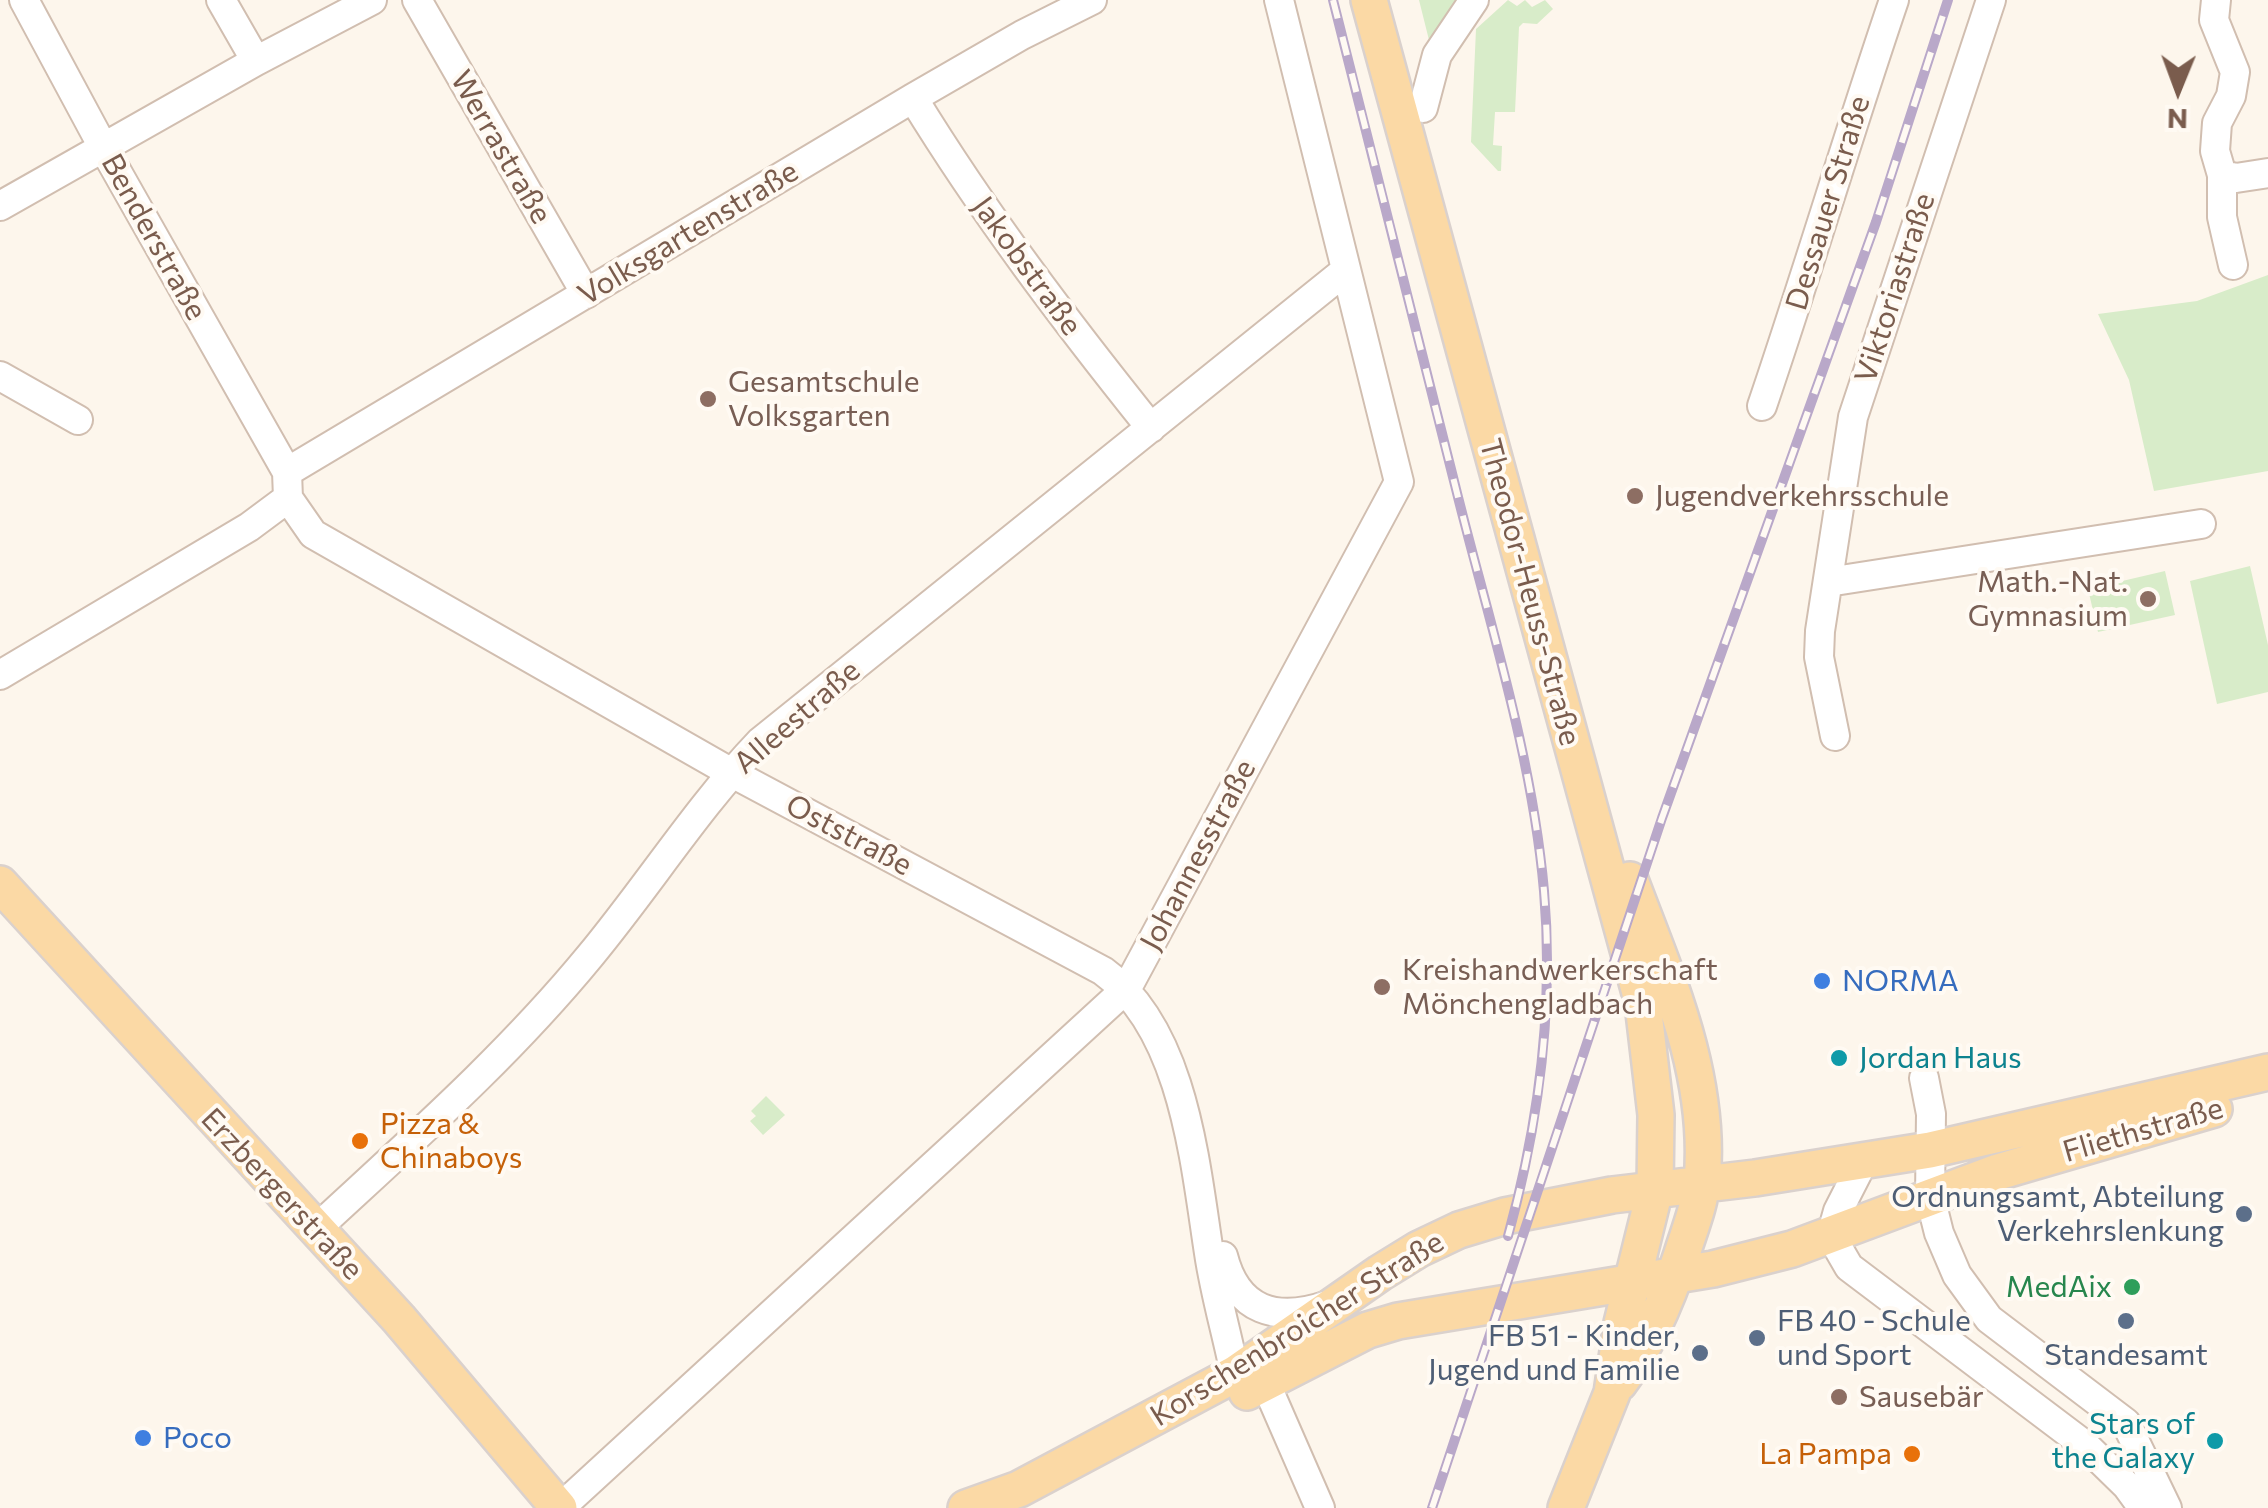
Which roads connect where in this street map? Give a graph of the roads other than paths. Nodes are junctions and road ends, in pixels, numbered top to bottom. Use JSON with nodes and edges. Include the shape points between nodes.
{"nodes":[{"id":1,"x":24,"y":0,"type":"edge"},
{"id":2,"x":221,"y":0,"type":"edge"},
{"id":3,"x":372,"y":0,"type":"edge"},
{"id":4,"x":417,"y":0,"type":"edge"},
{"id":5,"x":1092,"y":0,"type":"edge"},
{"id":6,"x":1279,"y":0,"type":"edge"},
{"id":7,"x":1369,"y":0,"type":"edge"},
{"id":8,"x":1394,"y":0,"type":"edge"},
{"id":9,"x":1474,"y":0,"type":"edge"},
{"id":10,"x":1894,"y":0,"type":"edge"},
{"id":11,"x":1991,"y":0,"type":"edge"},
{"id":12,"x":2216,"y":0,"type":"edge"},
{"id":13,"x":256,"y":61,"type":"junction"},
{"id":14,"x":913,"y":98,"type":"junction"},
{"id":15,"x":1423,"y":108,"type":"junction"},
{"id":16,"x":103,"y":147,"type":"junction"},
{"id":17,"x":2268,"y":173,"type":"edge"},
{"id":18,"x":2222,"y":175,"type":"junction"},
{"id":19,"x":0,"y":206,"type":"edge"},
{"id":20,"x":2233,"y":265,"type":"dead end"},
{"id":21,"x":1345,"y":271,"type":"junction"},
{"id":22,"x":586,"y":294,"type":"junction"},
{"id":23,"x":0,"y":376,"type":"edge"},
{"id":24,"x":1762,"y":406,"type":"dead end"},
{"id":25,"x":78,"y":420,"type":"dead end"},
{"id":26,"x":1151,"y":428,"type":"junction"},
{"id":27,"x":288,"y":485,"type":"junction"},
{"id":28,"x":2201,"y":524,"type":"dead end"},
{"id":29,"x":1828,"y":582,"type":"junction"},
{"id":30,"x":0,"y":675,"type":"edge"},
{"id":31,"x":1835,"y":736,"type":"dead end"},
{"id":32,"x":730,"y":772,"type":"junction"},
{"id":33,"x":0,"y":884,"type":"edge"},
{"id":34,"x":1126,"y":988,"type":"junction"},
{"id":35,"x":2268,"y":1072,"type":"edge"},
{"id":36,"x":1924,"y":1078,"type":"dead end"},
{"id":37,"x":2268,"y":1094,"type":"edge"},
{"id":38,"x":1930,"y":1150,"type":"junction"},
{"id":39,"x":1863,"y":1162,"type":"junction"},
{"id":40,"x":1751,"y":1178,"type":"junction"},
{"id":41,"x":1702,"y":1184,"type":"junction"},
{"id":42,"x":1655,"y":1190,"type":"junction"},
{"id":43,"x":1930,"y":1197,"type":"junction"},
{"id":44,"x":1206,"y":1218,"type":"junction"},
{"id":45,"x":315,"y":1230,"type":"junction"},
{"id":46,"x":1688,"y":1234,"type":"junction"},
{"id":47,"x":1831,"y":1236,"type":"junction"},
{"id":48,"x":1644,"y":1241,"type":"junction"},
{"id":49,"x":1675,"y":1275,"type":"junction"},
{"id":50,"x":1634,"y":1282,"type":"junction"},
{"id":51,"x":1577,"y":1291,"type":"junction"},
{"id":52,"x":1344,"y":1299,"type":"junction"},
{"id":53,"x":1250,"y":1378,"type":"junction"},
{"id":54,"x":1612,"y":1393,"type":"junction"},
{"id":55,"x":559,"y":1508,"type":"edge"},
{"id":56,"x":966,"y":1508,"type":"edge"},
{"id":57,"x":1027,"y":1508,"type":"edge"},
{"id":58,"x":1320,"y":1508,"type":"edge"},
{"id":59,"x":1566,"y":1508,"type":"edge"},
{"id":60,"x":2143,"y":1508,"type":"edge"},
{"id":61,"x":2167,"y":1508,"type":"edge"}],
"edges":[{"from":1,"to":16,"type":"street","name":"Benderstraße"},
{"from":2,"to":13,"type":"street"},
{"from":3,"to":13,"type":"street"},
{"from":4,"to":22,"type":"street","name":"Werrastraße"},
{"from":5,"to":14,"type":"street","name":"Volksgartenstraße"},
{"from":6,"to":21,"type":"street","name":"Johannesstraße"},
{"from":7,"to":42,"type":"main road","name":"Theodor-Heuss-Straße","via":[[1643,1004],[1656,1115]]},
{"from":8,"to":15,"type":"main road","name":"Theodor-Heuss-Straße"},
{"from":9,"to":15,"type":"street","via":[[1437,55]]},
{"from":10,"to":24,"type":"street","name":"Dessauer Straße"},
{"from":11,"to":29,"type":"street","name":"Viktoriastraße","via":[[1852,418]]},
{"from":12,"to":18,"type":"street","via":[[2214,20],[2235,72],[2217,123]]},
{"from":13,"to":16,"type":"street"},
{"from":14,"to":22,"type":"street","name":"Volksgartenstraße"},
{"from":14,"to":26,"type":"street","name":"Jakobstraße","via":[[1034,277]]},
{"from":15,"to":41,"type":"main road","name":"Theodor-Heuss-Straße","via":[[1626,870],[1694,1066]]},
{"from":16,"to":19,"type":"street"},
{"from":16,"to":27,"type":"street","name":"Benderstraße"},
{"from":17,"to":18,"type":"street"},
{"from":18,"to":20,"type":"street","via":[[2222,217]]},
{"from":21,"to":26,"type":"street","name":"Alleestraße"},
{"from":21,"to":34,"type":"street","name":"Johannesstraße","via":[[1398,482]]},
{"from":22,"to":27,"type":"street","name":"Volksgartenstraße"},
{"from":23,"to":25,"type":"street"},
{"from":26,"to":32,"type":"street","name":"Alleestraße"},
{"from":27,"to":30,"type":"street","name":"Volksgartenstraße","via":[[249,527]]},
{"from":27,"to":32,"type":"street","name":"Oststraße","via":[[314,534]]},
{"from":28,"to":29,"type":"street"},
{"from":29,"to":31,"type":"street","name":"Viktoriastraße","via":[[1819,657]]},
{"from":32,"to":34,"type":"street","name":"Oststraße"},
{"from":32,"to":45,"type":"street","name":"Alleestraße","via":[[591,955],[505,1053]]},
{"from":33,"to":45,"type":"main road","name":"Erzbergerstraße"},
{"from":34,"to":44,"type":"street","name":"Oststraße","via":[[1166,1055]]},
{"from":34,"to":55,"type":"street","name":"Johannesstraße"},
{"from":35,"to":38,"type":"main road","name":"Fliethstraße"},
{"from":36,"to":38,"type":"street"},
{"from":37,"to":43,"type":"main road","name":"Fliethstraße"},
{"from":38,"to":39,"type":"main road","name":"Fliethstraße"},
{"from":38,"to":43,"type":"street"},
{"from":39,"to":40,"type":"main road","name":"Fliethstraße"},
{"from":39,"to":47,"type":"street"},
{"from":40,"to":41,"type":"main road","name":"Fliethstraße"},
{"from":40,"to":46,"type":"main road"},
{"from":41,"to":42,"type":"main road","name":"Korschenbroicher Straße"},
{"from":41,"to":46,"type":"main road","name":"Theodor-Heuss-Straße"},
{"from":41,"to":48,"type":"main road"},
{"from":42,"to":48,"type":"main road","name":"Theodor-Heuss-Straße"},
{"from":42,"to":52,"type":"main road","name":"Korschenbroicher Straße","via":[[1460,1230]]},
{"from":43,"to":47,"type":"main road","name":"Fliethstraße"},
{"from":43,"to":61,"type":"street","via":[[1947,1254],[1972,1298],[2126,1423]]},
{"from":44,"to":52,"type":"street","name":"Oststraße","via":[[1229,1280],[1244,1299],[1283,1312]]},
{"from":44,"to":53,"type":"street","name":"Oststraße","via":[[1208,1252]]},
{"from":45,"to":55,"type":"main road","name":"Erzbergerstraße"},
{"from":46,"to":49,"type":"main road","name":"Theodor-Heuss-Straße"},
{"from":46,"to":50,"type":"main road"},
{"from":47,"to":49,"type":"main road","name":"Fliethstraße"},
{"from":47,"to":60,"type":"street","via":[[1849,1267],[2086,1446]]},
{"from":48,"to":50,"type":"main road","name":"Theodor-Heuss-Straße"},
{"from":48,"to":51,"type":"main road"},
{"from":49,"to":50,"type":"main road","name":"Korschenbroicher Straße"},
{"from":49,"to":54,"type":"main road","name":"Theodor-Heuss-Straße","via":[[1651,1335]]},
{"from":50,"to":51,"type":"main road","name":"Korschenbroicher Straße"},
{"from":50,"to":54,"type":"main road","name":"Theodor-Heuss-Straße"},
{"from":51,"to":53,"type":"main road","name":"Korschenbroicher Straße","via":[[1398,1321]]},
{"from":52,"to":53,"type":"main road","name":"Korschenbroicher Straße"},
{"from":53,"to":56,"type":"main road","name":"Korschenbroicher Straße","via":[[1020,1489]]},
{"from":53,"to":57,"type":"main road","name":"Korschenbroicher Straße"},
{"from":53,"to":58,"type":"street","name":"Oststraße"},
{"from":54,"to":59,"type":"main road"}]}
